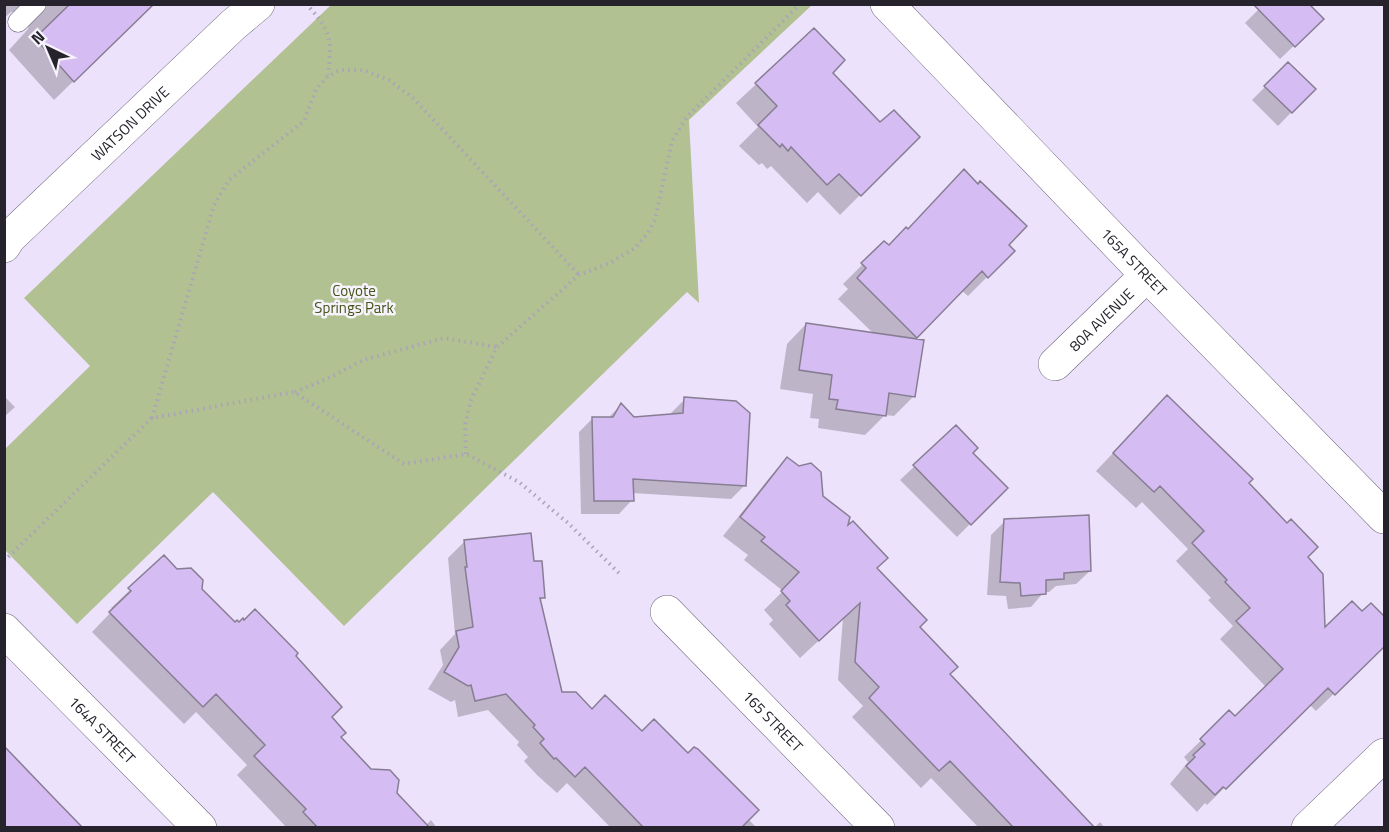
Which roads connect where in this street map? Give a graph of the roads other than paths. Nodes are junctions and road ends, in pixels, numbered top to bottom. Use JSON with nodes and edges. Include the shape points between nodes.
{"nodes":[{"id":1,"x":36,"y":4,"type":"edge"},
{"id":2,"x":258,"y":4,"type":"edge"},
{"id":3,"x":886,"y":4,"type":"edge"},
{"id":4,"x":18,"y":22,"type":"dead end"},
{"id":5,"x":4,"y":246,"type":"edge"},
{"id":6,"x":1147,"y":275,"type":"junction"},
{"id":7,"x":1055,"y":364,"type":"dead end"},
{"id":8,"x":1384,"y":517,"type":"edge"},
{"id":9,"x":667,"y":612,"type":"dead end"},
{"id":10,"x":4,"y":630,"type":"edge"},
{"id":11,"x":1384,"y":755,"type":"edge"},
{"id":12,"x":200,"y":828,"type":"edge"},
{"id":13,"x":878,"y":828,"type":"edge"},
{"id":14,"x":1308,"y":828,"type":"edge"}],
"edges":[{"from":1,"to":4,"type":"lane"},
{"from":2,"to":5,"type":"street","name":"WATSON DRIVE"},
{"from":3,"to":6,"type":"street","name":"165A STREET"},
{"from":6,"to":7,"type":"street","name":"80A AVENUE"},
{"from":6,"to":8,"type":"street","name":"165A STREET"},
{"from":9,"to":13,"type":"street","name":"165 STREET"},
{"from":10,"to":12,"type":"street","name":"164A STREET"},
{"from":11,"to":14,"type":"street"}]}
